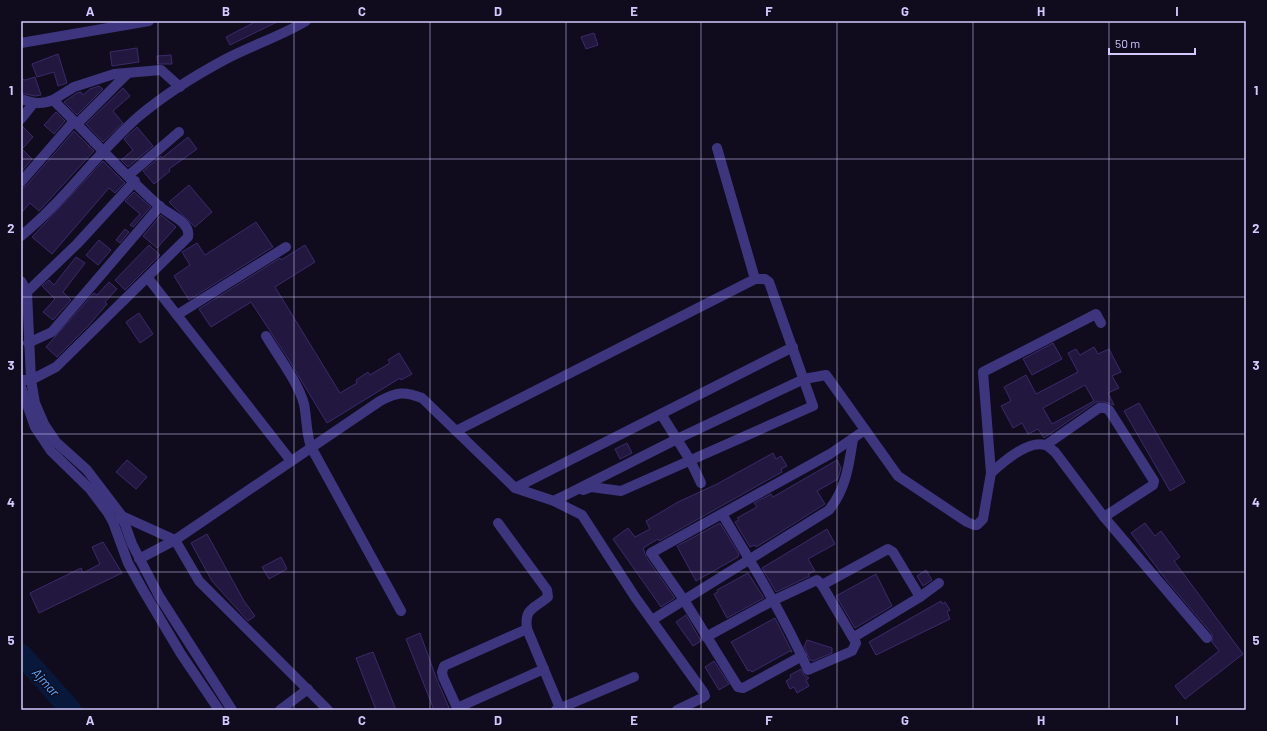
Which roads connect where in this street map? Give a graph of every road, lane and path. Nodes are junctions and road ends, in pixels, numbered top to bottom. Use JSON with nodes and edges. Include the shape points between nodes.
{"nodes":[{"id":1,"x":149,"y":21,"type":"edge"},
{"id":2,"x":306,"y":21,"type":"edge"},
{"id":3,"x":21,"y":43,"type":"edge"},
{"id":4,"x":128,"y":73,"type":"junction"},
{"id":5,"x":180,"y":87,"type":"junction"},
{"id":6,"x":21,"y":99,"type":"edge"},
{"id":7,"x":53,"y":100,"type":"junction"},
{"id":8,"x":33,"y":104,"type":"junction"},
{"id":9,"x":21,"y":119,"type":"edge"},
{"id":10,"x":76,"y":122,"type":"junction"},
{"id":11,"x":179,"y":132,"type":"dead end"},
{"id":12,"x":717,"y":148,"type":"dead end"},
{"id":13,"x":104,"y":150,"type":"junction"},
{"id":14,"x":132,"y":178,"type":"junction"},
{"id":15,"x":21,"y":182,"type":"edge"},
{"id":16,"x":160,"y":206,"type":"junction"},
{"id":17,"x":21,"y":236,"type":"edge"},
{"id":18,"x":286,"y":247,"type":"dead end"},
{"id":19,"x":148,"y":278,"type":"junction"},
{"id":20,"x":755,"y":279,"type":"junction"},
{"id":21,"x":21,"y":281,"type":"edge"},
{"id":22,"x":27,"y":292,"type":"junction"},
{"id":23,"x":177,"y":315,"type":"junction"},
{"id":24,"x":1101,"y":323,"type":"dead end"},
{"id":25,"x":266,"y":336,"type":"dead end"},
{"id":26,"x":28,"y":344,"type":"junction"},
{"id":27,"x":793,"y":347,"type":"junction"},
{"id":28,"x":804,"y":379,"type":"junction"},
{"id":29,"x":26,"y":380,"type":"edge"},
{"id":30,"x":21,"y":387,"type":"edge"},
{"id":31,"x":661,"y":414,"type":"junction"},
{"id":32,"x":865,"y":430,"type":"junction"},
{"id":33,"x":456,"y":431,"type":"junction"},
{"id":34,"x":852,"y":438,"type":"junction"},
{"id":35,"x":677,"y":439,"type":"junction"},
{"id":36,"x":1046,"y":445,"type":"junction"},
{"id":37,"x":311,"y":447,"type":"junction"},
{"id":38,"x":690,"y":460,"type":"junction"},
{"id":39,"x":291,"y":461,"type":"junction"},
{"id":40,"x":991,"y":473,"type":"junction"},
{"id":41,"x":700,"y":483,"type":"dead end"},
{"id":42,"x":515,"y":488,"type":"junction"},
{"id":43,"x":554,"y":500,"type":"junction"},
{"id":44,"x":722,"y":514,"type":"junction"},
{"id":45,"x":122,"y":516,"type":"junction"},
{"id":46,"x":1104,"y":517,"type":"junction"},
{"id":47,"x":113,"y":522,"type":"junction"},
{"id":48,"x":498,"y":523,"type":"dead end"},
{"id":49,"x":175,"y":540,"type":"junction"},
{"id":50,"x":139,"y":560,"type":"junction"},
{"id":51,"x":750,"y":560,"type":"junction"},
{"id":52,"x":938,"y":583,"type":"dead end"},
{"id":53,"x":822,"y":585,"type":"junction"},
{"id":54,"x":920,"y":597,"type":"junction"},
{"id":55,"x":684,"y":600,"type":"junction"},
{"id":56,"x":772,"y":601,"type":"junction"},
{"id":57,"x":401,"y":611,"type":"dead end"},
{"id":58,"x":652,"y":620,"type":"junction"},
{"id":59,"x":527,"y":629,"type":"junction"},
{"id":60,"x":706,"y":637,"type":"junction"},
{"id":61,"x":854,"y":637,"type":"junction"},
{"id":62,"x":1207,"y":638,"type":"dead end"},
{"id":63,"x":802,"y":656,"type":"junction"},
{"id":64,"x":544,"y":669,"type":"junction"},
{"id":65,"x":634,"y":677,"type":"dead end"},
{"id":66,"x":308,"y":689,"type":"junction"},
{"id":67,"x":458,"y":709,"type":"edge"},
{"id":68,"x":558,"y":709,"type":"edge"},
{"id":69,"x":219,"y":710,"type":"edge"},
{"id":70,"x":232,"y":710,"type":"edge"},
{"id":71,"x":280,"y":710,"type":"edge"},
{"id":72,"x":328,"y":710,"type":"edge"},
{"id":73,"x":677,"y":710,"type":"edge"}],
"edges":[{"from":1,"to":3,"type":"street"},
{"from":2,"to":5,"type":"street","via":[[226,59]]},
{"from":4,"to":5,"type":"street","via":[[161,70]]},
{"from":4,"to":7,"type":"street","via":[[114,74],[74,87]]},
{"from":4,"to":10,"type":"street"},
{"from":5,"to":13,"type":"street","via":[[138,117]]},
{"from":6,"to":8,"type":"street"},
{"from":7,"to":8,"type":"street"},
{"from":7,"to":10,"type":"street"},
{"from":8,"to":9,"type":"street"},
{"from":10,"to":13,"type":"street"},
{"from":10,"to":15,"type":"street"},
{"from":11,"to":14,"type":"street"},
{"from":12,"to":20,"type":"street"},
{"from":13,"to":14,"type":"street"},
{"from":13,"to":17,"type":"street","via":[[40,221]]},
{"from":14,"to":16,"type":"street"},
{"from":14,"to":22,"type":"street","via":[[77,244]]},
{"from":16,"to":19,"type":"street","via":[[187,226],[189,232],[188,237]]},
{"from":16,"to":26,"type":"street","via":[[52,332]]},
{"from":18,"to":23,"type":"street"},
{"from":19,"to":23,"type":"street"},
{"from":19,"to":29,"type":"street","via":[[56,367]]},
{"from":20,"to":27,"type":"street","via":[[761,278],[769,282]]},
{"from":20,"to":33,"type":"street"},
{"from":21,"to":22,"type":"street"},
{"from":22,"to":26,"type":"street","via":[[30,323]]},
{"from":23,"to":39,"type":"street"},
{"from":24,"to":40,"type":"street","via":[[1096,314],[983,372]]},
{"from":25,"to":37,"type":"street","via":[[304,404]]},
{"from":26,"to":29,"type":"street"},
{"from":27,"to":28,"type":"street"},
{"from":27,"to":31,"type":"street"},
{"from":28,"to":32,"type":"street","via":[[826,375]]},
{"from":28,"to":35,"type":"street"},
{"from":28,"to":38,"type":"street","via":[[813,406]]},
{"from":29,"to":45,"type":"street","via":[[44,424],[56,442],[87,470]]},
{"from":30,"to":47,"type":"street","via":[[35,428],[51,451],[90,489]]},
{"from":31,"to":35,"type":"street"},
{"from":31,"to":42,"type":"street"},
{"from":32,"to":34,"type":"street"},
{"from":32,"to":40,"type":"street","via":[[898,476],[974,525],[981,523],[983,519]]},
{"from":33,"to":37,"type":"street","via":[[422,398],[410,393],[394,393]]},
{"from":33,"to":42,"type":"street"},
{"from":34,"to":44,"type":"street","via":[[830,454]]},
{"from":34,"to":51,"type":"street","via":[[848,472],[836,502],[829,510]]},
{"from":35,"to":38,"type":"street"},
{"from":35,"to":43,"type":"street"},
{"from":36,"to":40,"type":"street","via":[[1033,444],[1006,460]]},
{"from":36,"to":46,"type":"street","via":[[1055,452]]},
{"from":36,"to":46,"type":"street","via":[[1100,408],[1109,410],[1154,481],[1153,485]]},
{"from":37,"to":39,"type":"street"},
{"from":37,"to":57,"type":"street"},
{"from":38,"to":41,"type":"street"},
{"from":38,"to":43,"type":"street","via":[[621,491],[591,487]]},
{"from":39,"to":49,"type":"street"},
{"from":42,"to":43,"type":"street"},
{"from":43,"to":58,"type":"street","via":[[582,515]]},
{"from":44,"to":51,"type":"street"},
{"from":44,"to":55,"type":"street","via":[[651,553]]},
{"from":45,"to":47,"type":"street"},
{"from":45,"to":49,"type":"street"},
{"from":45,"to":50,"type":"street"},
{"from":46,"to":62,"type":"street"},
{"from":47,"to":69,"type":"street","via":[[132,570],[181,654]]},
{"from":48,"to":59,"type":"street","via":[[547,590],[548,597],[525,617]]},
{"from":49,"to":50,"type":"street"},
{"from":49,"to":66,"type":"street","via":[[199,581]]},
{"from":50,"to":70,"type":"street"},
{"from":51,"to":55,"type":"street"},
{"from":51,"to":56,"type":"street"},
{"from":52,"to":54,"type":"street"},
{"from":53,"to":54,"type":"street","via":[[888,549],[893,552]]},
{"from":53,"to":56,"type":"street","via":[[817,580]]},
{"from":53,"to":61,"type":"street"},
{"from":54,"to":61,"type":"street"},
{"from":55,"to":58,"type":"street"},
{"from":55,"to":60,"type":"street"},
{"from":56,"to":60,"type":"street"},
{"from":56,"to":63,"type":"street"},
{"from":58,"to":73,"type":"street","via":[[705,696]]},
{"from":59,"to":64,"type":"street"},
{"from":59,"to":67,"type":"street","via":[[444,666],[443,677]]},
{"from":60,"to":63,"type":"street","via":[[738,687],[743,688]]},
{"from":61,"to":63,"type":"street","via":[[856,643],[852,651],[810,671]]},
{"from":64,"to":67,"type":"street"},
{"from":64,"to":68,"type":"street"},
{"from":65,"to":68,"type":"street"},
{"from":66,"to":71,"type":"street"},
{"from":66,"to":72,"type":"street"}]}
